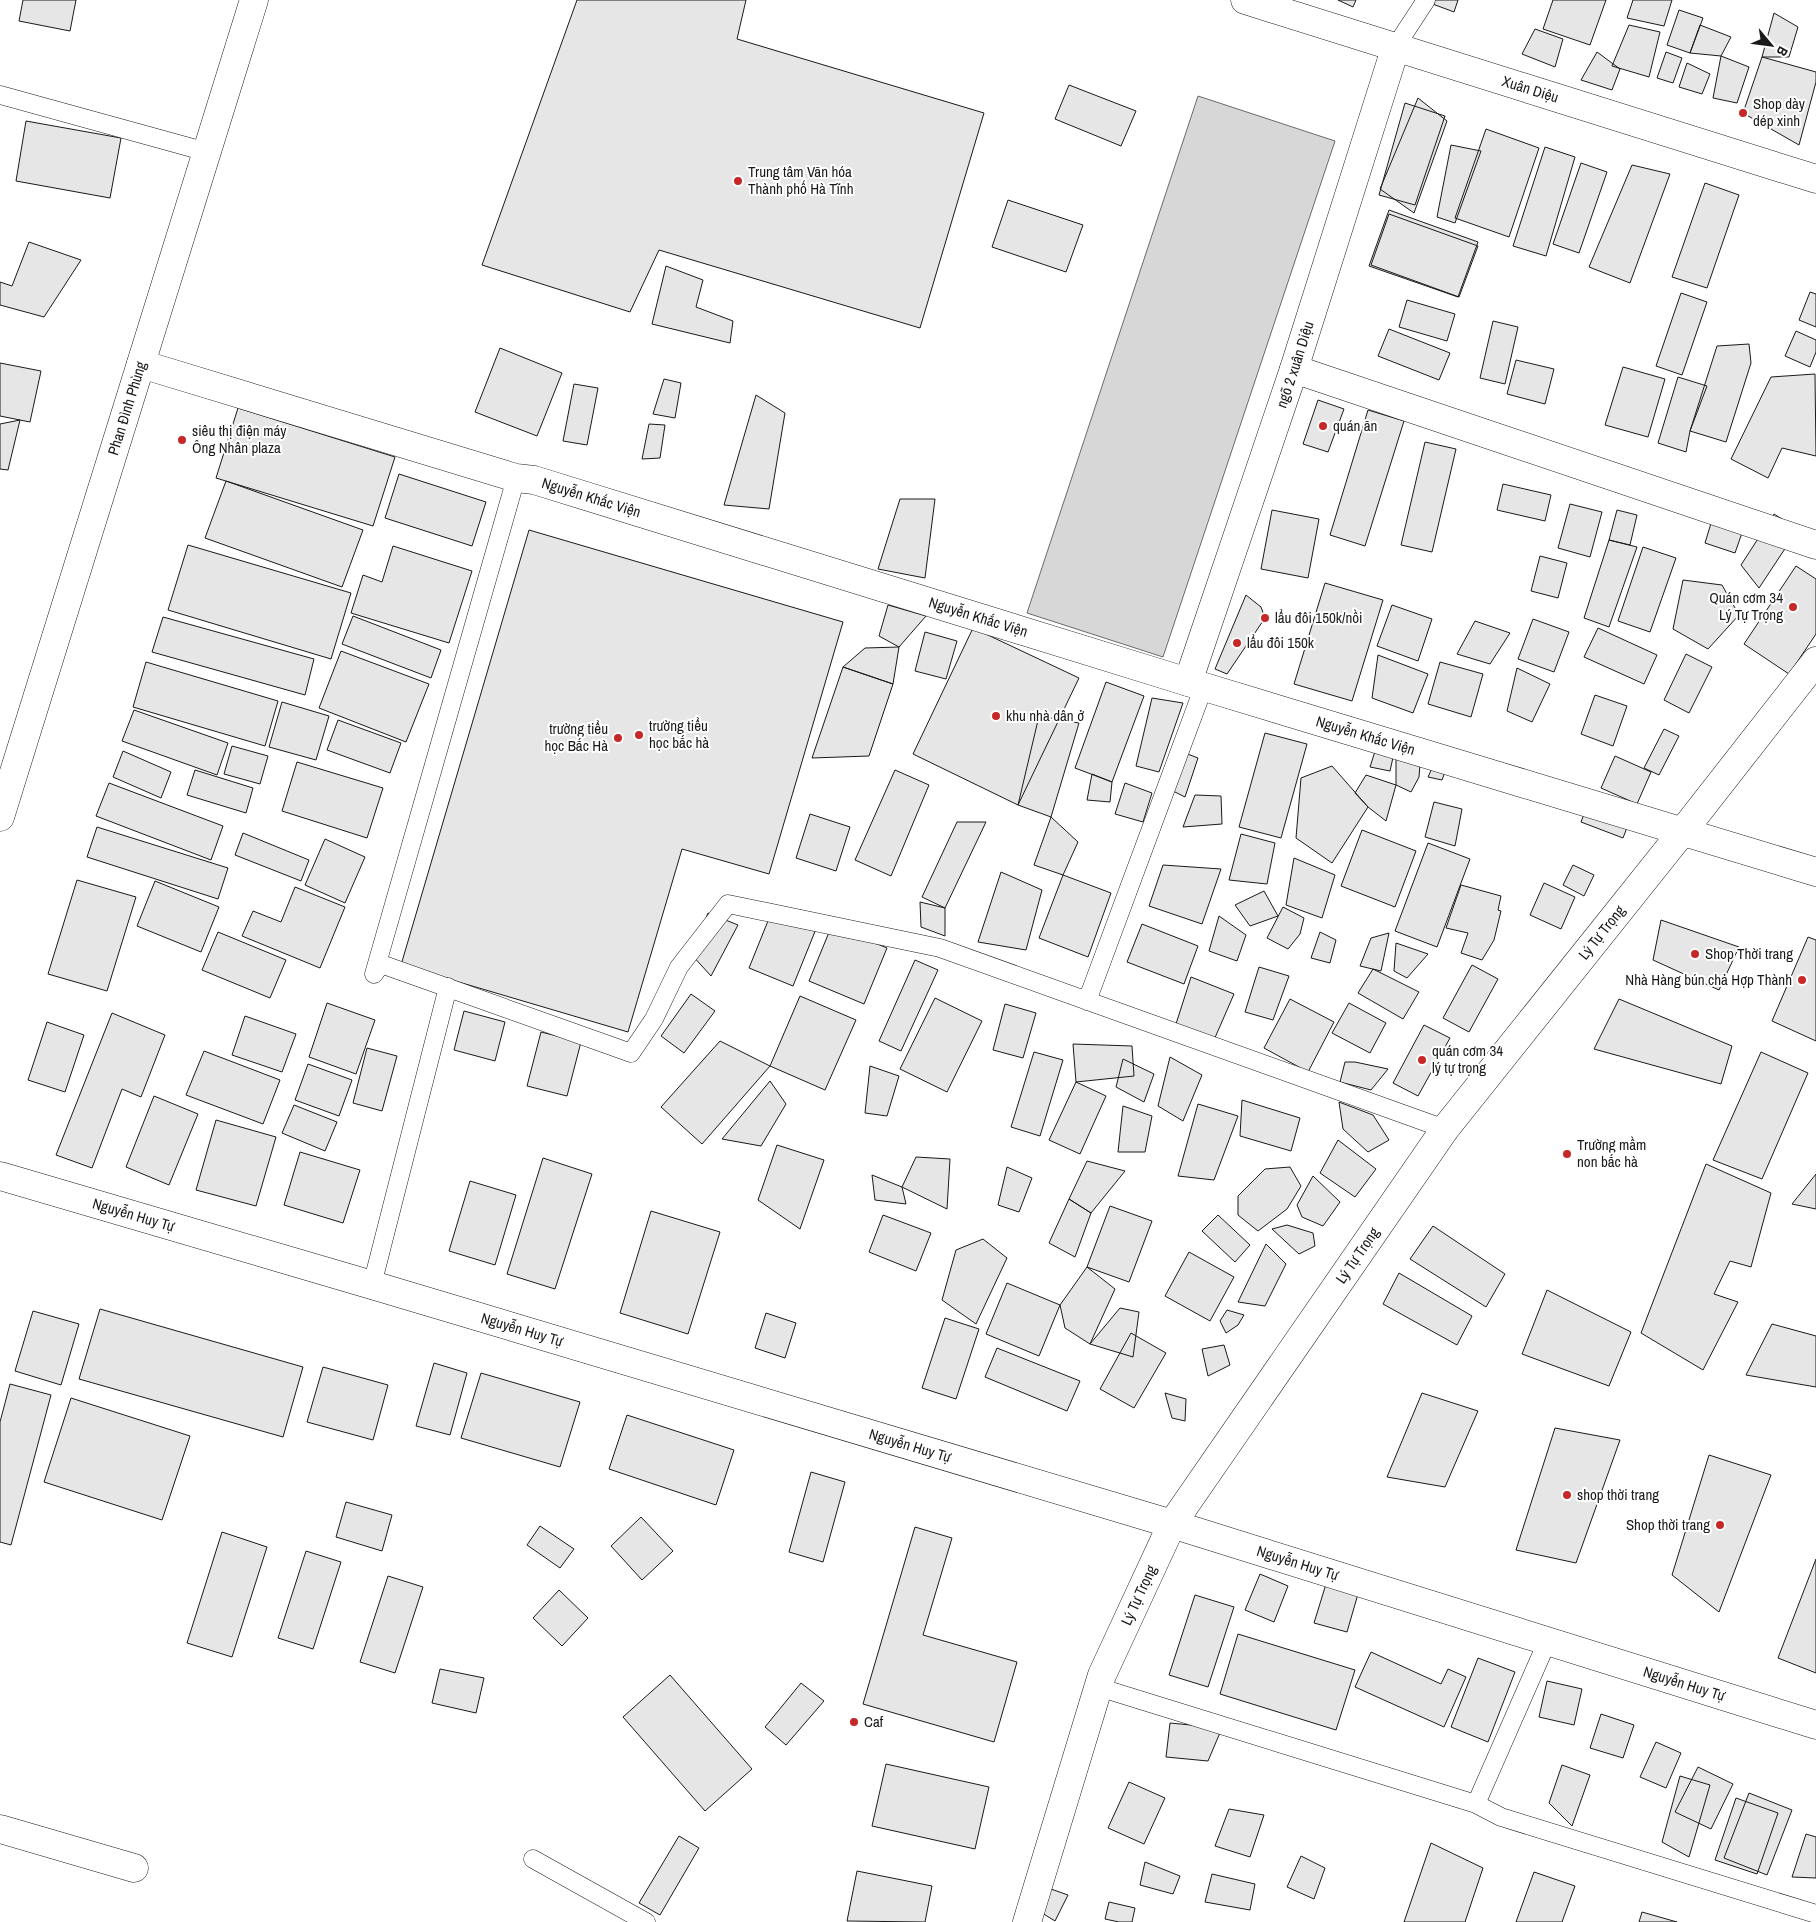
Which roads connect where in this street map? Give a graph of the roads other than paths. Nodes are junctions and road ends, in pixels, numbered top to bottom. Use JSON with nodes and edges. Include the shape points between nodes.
{"nodes":[{"id":1,"x":254,"y":0,"type":"edge"},
{"id":2,"x":1245,"y":0,"type":"edge"},
{"id":3,"x":1426,"y":0,"type":"edge"},
{"id":4,"x":1396,"y":46,"type":"junction"},
{"id":5,"x":0,"y":94,"type":"edge"},
{"id":6,"x":207,"y":152,"type":"junction"},
{"id":7,"x":1816,"y":179,"type":"edge"},
{"id":8,"x":141,"y":364,"type":"junction"},
{"id":9,"x":1294,"y":369,"type":"junction"},
{"id":10,"x":516,"y":478,"type":"junction"},
{"id":11,"x":1816,"y":546,"type":"edge"},
{"id":12,"x":1816,"y":661,"type":"edge"},
{"id":13,"x":1196,"y":684,"type":"junction"},
{"id":14,"x":0,"y":818,"type":"edge"},
{"id":15,"x":1683,"y":831,"type":"junction"},
{"id":16,"x":1816,"y":872,"type":"edge"},
{"id":17,"x":448,"y":988,"type":"junction"},
{"id":18,"x":1087,"y":1001,"type":"junction"},
{"id":19,"x":1445,"y":1129,"type":"junction"},
{"id":20,"x":0,"y":1176,"type":"edge"},
{"id":21,"x":372,"y":1285,"type":"junction"},
{"id":22,"x":1172,"y":1524,"type":"junction"},
{"id":23,"x":1547,"y":1642,"type":"junction"},
{"id":24,"x":1098,"y":1687,"type":"junction"},
{"id":25,"x":1816,"y":1725,"type":"edge"},
{"id":26,"x":1476,"y":1804,"type":"junction"},
{"id":27,"x":0,"y":1828,"type":"edge"},
{"id":28,"x":533,"y":1859,"type":"dead end"},
{"id":29,"x":134,"y":1868,"type":"dead end"},
{"id":30,"x":1816,"y":1914,"type":"edge"},
{"id":31,"x":646,"y":1922,"type":"edge"},
{"id":32,"x":1028,"y":1922,"type":"edge"}],
"edges":[{"from":1,"to":6,"type":"street","name":"Phan Đình Phùng"},
{"from":2,"to":4,"type":"street","name":"Xuân Diệu"},
{"from":3,"to":4,"type":"lane"},
{"from":4,"to":7,"type":"street","name":"Xuân Diệu"},
{"from":4,"to":9,"type":"street","name":"ngõ 2 xuân Diệu"},
{"from":5,"to":6,"type":"lane"},
{"from":6,"to":8,"type":"street","name":"Phan Đình Phùng"},
{"from":8,"to":10,"type":"street","name":"Nguyễn Khắc Viện"},
{"from":8,"to":14,"type":"street","name":"Phan Đình Phùng"},
{"from":9,"to":11,"type":"street"},
{"from":9,"to":13,"type":"street","name":"ngõ 2 xuân Diệu"},
{"from":10,"to":13,"type":"street","name":"Nguyễn Khắc Viện","via":[[544,483]]},
{"from":10,"to":17,"type":"lane","via":[[374,974],[382,964]]},
{"from":12,"to":15,"type":"street","name":"Lý Tự Trọng"},
{"from":13,"to":15,"type":"street","name":"Nguyễn Khắc Viện"},
{"from":13,"to":18,"type":"lane"},
{"from":15,"to":16,"type":"street","name":"Nguyễn Khắc Viện"},
{"from":15,"to":19,"type":"street","name":"Lý Tự Trọng"},
{"from":17,"to":18,"type":"lane","via":[[631,1053],[654,1019],[679,967],[728,904],[940,948]]},
{"from":17,"to":21,"type":"lane"},
{"from":18,"to":19,"type":"lane"},
{"from":19,"to":22,"type":"street","name":"Lý Tự Trọng"},
{"from":20,"to":21,"type":"street","name":"Nguyễn Huy Tự"},
{"from":21,"to":22,"type":"street","name":"Nguyễn Huy Tự"},
{"from":22,"to":23,"type":"street","name":"Nguyễn Huy Tự"},
{"from":22,"to":24,"type":"street","name":"Lý Tự Trọng"},
{"from":23,"to":25,"type":"street","name":"Nguyễn Huy Tự"},
{"from":23,"to":26,"type":"lane"},
{"from":24,"to":26,"type":"lane"},
{"from":24,"to":32,"type":"street","name":"Lý Tự Trọng"},
{"from":26,"to":30,"type":"lane","via":[[1501,1817]]},
{"from":27,"to":29,"type":"street"},
{"from":28,"to":31,"type":"lane"}]}
